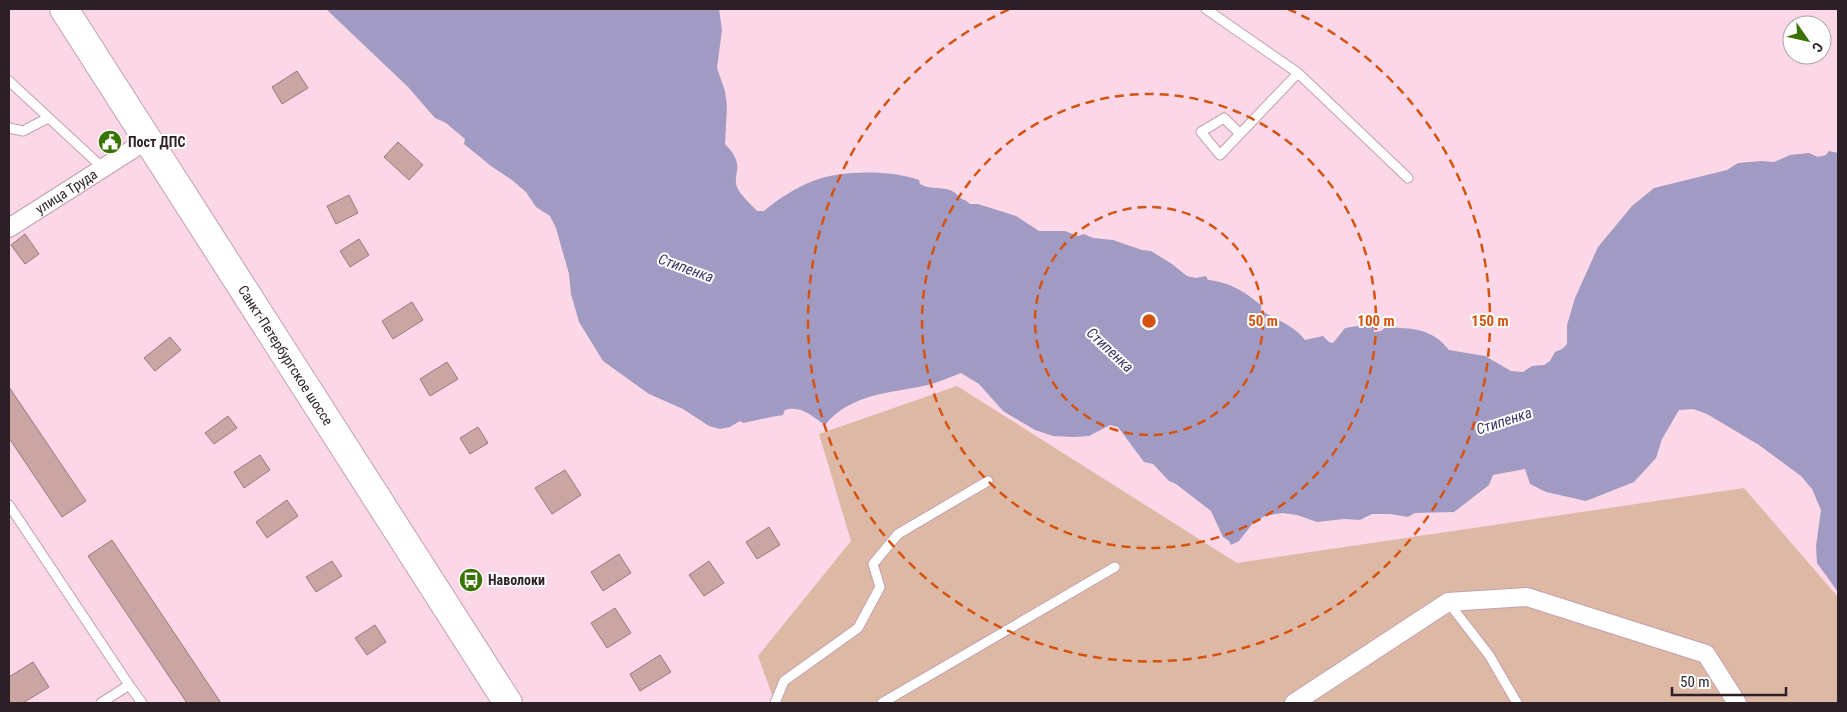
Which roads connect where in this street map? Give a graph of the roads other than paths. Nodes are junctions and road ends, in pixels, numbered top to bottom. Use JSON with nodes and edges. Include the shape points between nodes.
{"nodes":[{"id":1,"x":64,"y":9,"type":"edge"},
{"id":2,"x":1206,"y":9,"type":"edge"},
{"id":3,"x":1298,"y":72,"type":"junction"},
{"id":4,"x":9,"y":81,"type":"edge"},
{"id":5,"x":48,"y":118,"type":"junction"},
{"id":6,"x":9,"y":128,"type":"edge"},
{"id":7,"x":1240,"y":134,"type":"dead end"},
{"id":8,"x":148,"y":140,"type":"junction"},
{"id":9,"x":103,"y":168,"type":"junction"},
{"id":10,"x":1408,"y":178,"type":"dead end"},
{"id":11,"x":9,"y":228,"type":"edge"},
{"id":12,"x":988,"y":481,"type":"dead end"},
{"id":13,"x":9,"y":505,"type":"edge"},
{"id":14,"x":1115,"y":567,"type":"dead end"},
{"id":15,"x":1448,"y":602,"type":"junction"},
{"id":16,"x":129,"y":684,"type":"junction"},
{"id":17,"x":101,"y":703,"type":"edge"},
{"id":18,"x":142,"y":703,"type":"edge"},
{"id":19,"x":508,"y":703,"type":"edge"},
{"id":20,"x":775,"y":703,"type":"edge"},
{"id":21,"x":882,"y":703,"type":"edge"},
{"id":22,"x":1294,"y":703,"type":"edge"},
{"id":23,"x":1517,"y":703,"type":"edge"},
{"id":24,"x":1737,"y":703,"type":"edge"}],
"edges":[{"from":1,"to":8,"type":"main road","name":"Санкт-Петербургское шоссе"},
{"from":2,"to":3,"type":"lane"},
{"from":3,"to":7,"type":"lane"},
{"from":3,"to":10,"type":"lane"},
{"from":4,"to":5,"type":"lane"},
{"from":5,"to":6,"type":"lane","via":[[23,130]]},
{"from":5,"to":9,"type":"lane"},
{"from":8,"to":9,"type":"street","name":"улица Труда"},
{"from":8,"to":19,"type":"main road","name":"Санкт-Петербургское шоссе"},
{"from":9,"to":11,"type":"street","name":"улица Труда"},
{"from":12,"to":20,"type":"lane","via":[[898,534],[873,564],[880,587],[858,628],[784,681]]},
{"from":13,"to":16,"type":"lane"},
{"from":14,"to":21,"type":"lane"},
{"from":15,"to":22,"type":"street"},
{"from":15,"to":23,"type":"lane","via":[[1489,655]]},
{"from":15,"to":24,"type":"street","via":[[1527,597],[1706,654]]},
{"from":16,"to":17,"type":"lane"},
{"from":16,"to":18,"type":"lane"}]}
